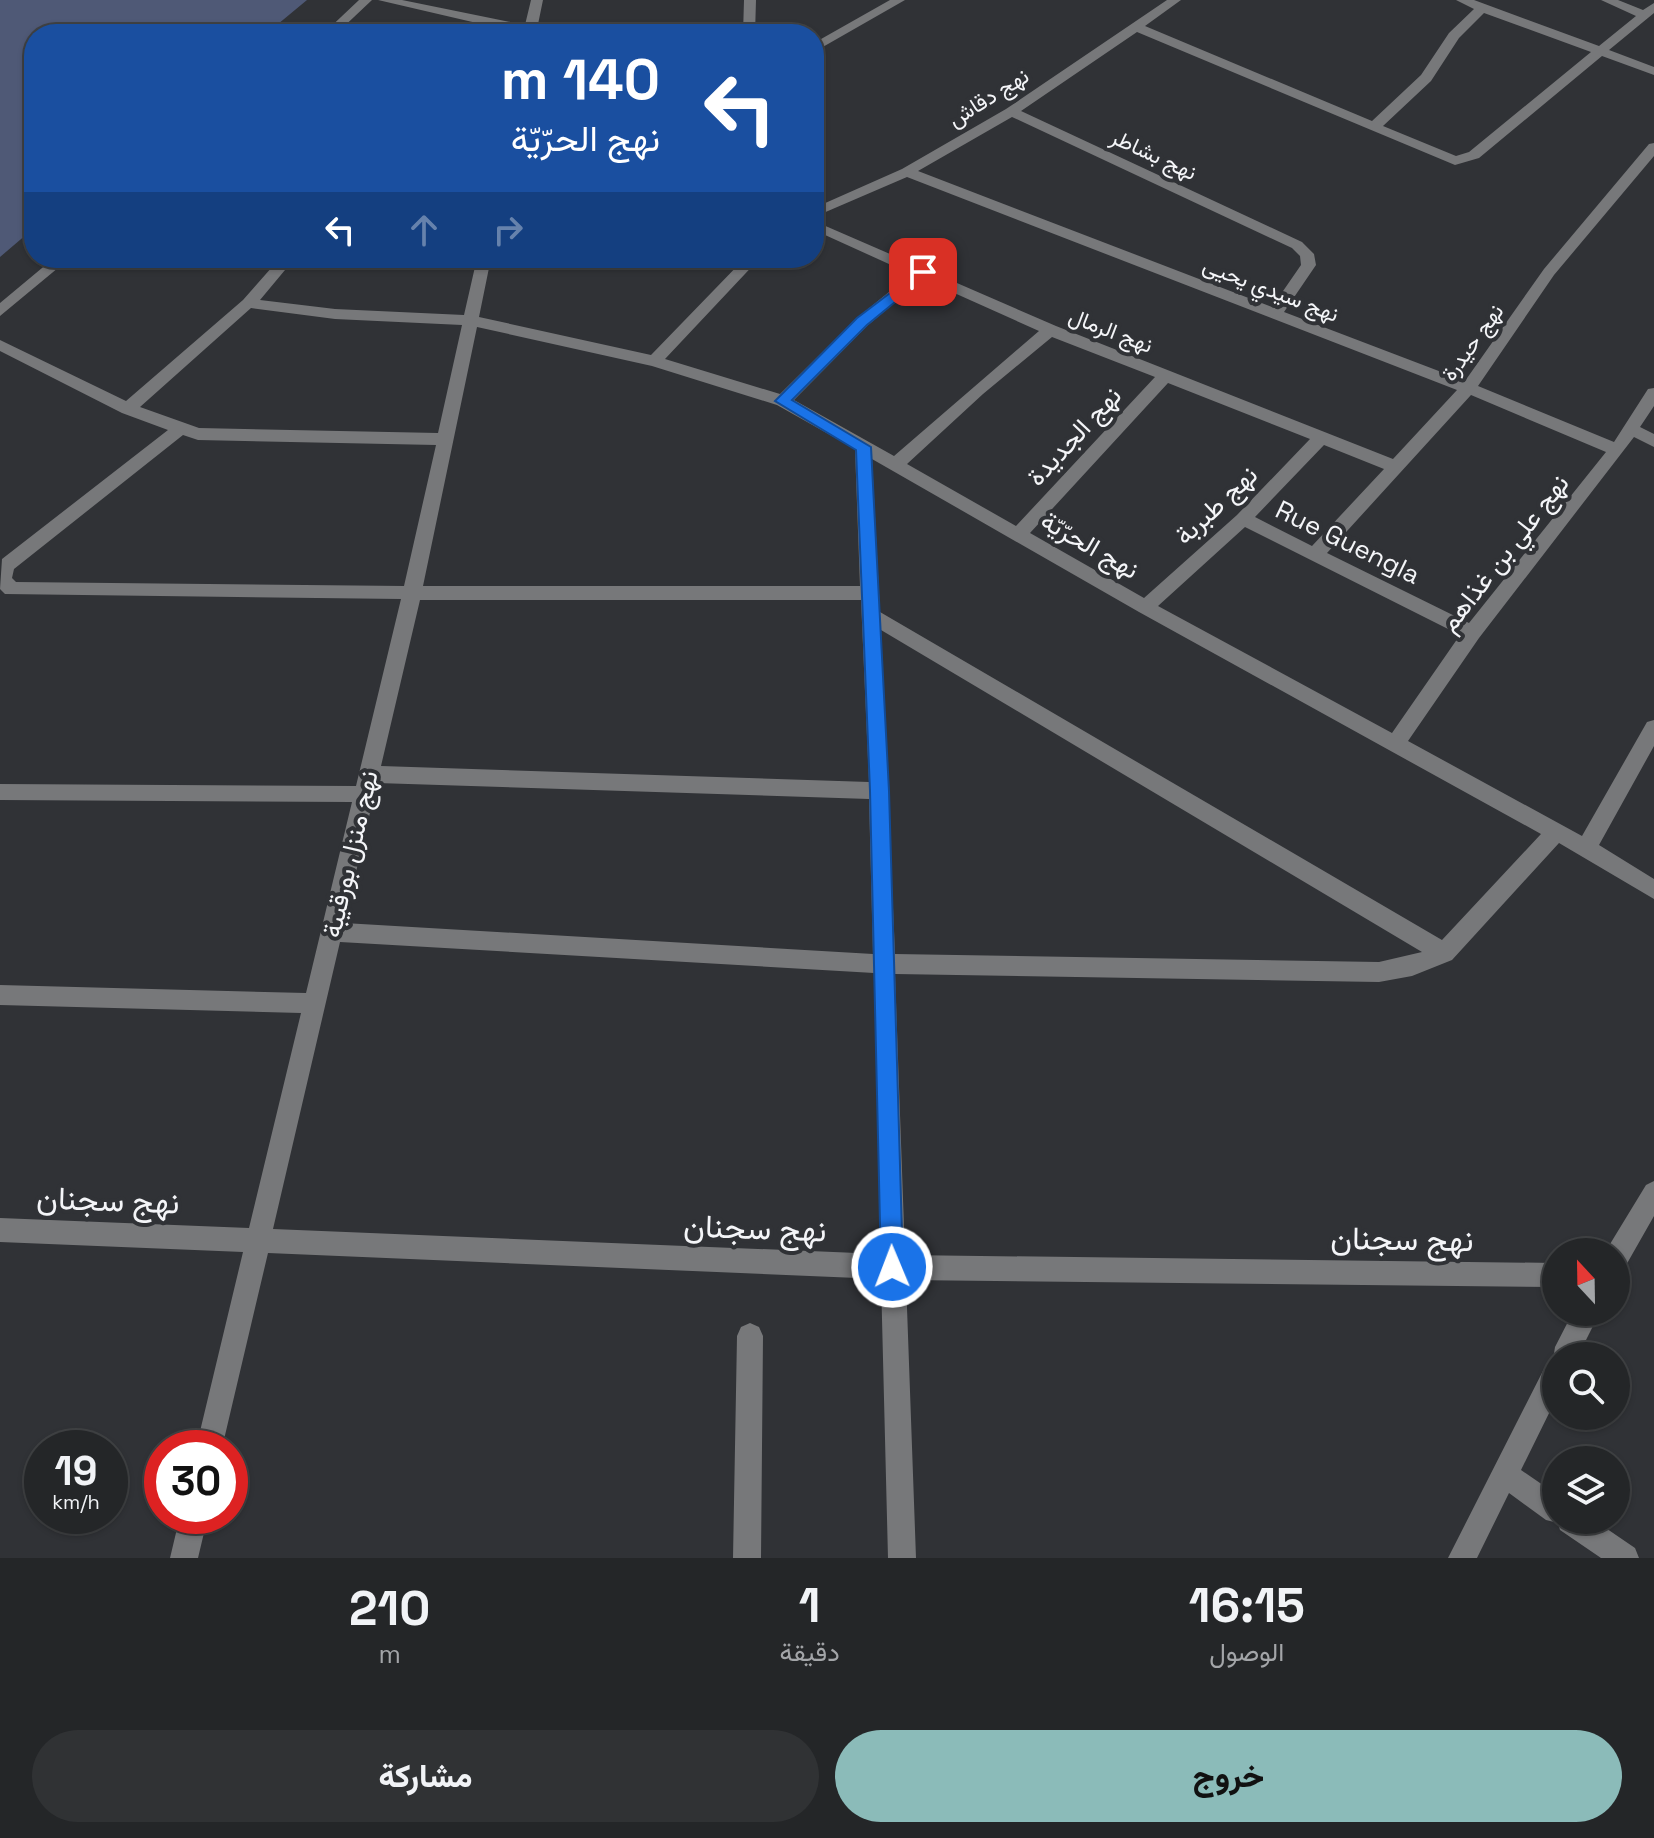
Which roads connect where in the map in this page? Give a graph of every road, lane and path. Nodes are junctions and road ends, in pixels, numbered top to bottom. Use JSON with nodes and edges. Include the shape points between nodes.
{"nodes":[{"id":1,"x":366,"y":0,"type":"edge"},
{"id":2,"x":384,"y":0,"type":"edge"},
{"id":3,"x":537,"y":0,"type":"edge"},
{"id":4,"x":750,"y":0,"type":"edge"},
{"id":5,"x":899,"y":0,"type":"edge"},
{"id":6,"x":1175,"y":0,"type":"edge"},
{"id":7,"x":1462,"y":0,"type":"edge"},
{"id":8,"x":1607,"y":0,"type":"edge"},
{"id":9,"x":1482,"y":8,"type":"junction"},
{"id":10,"x":1649,"y":11,"type":"edge"},
{"id":11,"x":340,"y":24,"type":"edge"},
{"id":12,"x":494,"y":24,"type":"edge"},
{"id":13,"x":532,"y":24,"type":"edge"},
{"id":14,"x":749,"y":24,"type":"edge"},
{"id":15,"x":1137,"y":27,"type":"junction"},
{"id":16,"x":824,"y":42,"type":"edge"},
{"id":17,"x":1598,"y":50,"type":"junction"},
{"id":18,"x":1654,"y":71,"type":"edge"},
{"id":19,"x":1011,"y":112,"type":"junction"},
{"id":20,"x":1373,"y":127,"type":"junction"},
{"id":21,"x":1654,"y":147,"type":"edge"},
{"id":22,"x":907,"y":172,"type":"junction"},
{"id":23,"x":824,"y":209,"type":"edge"},
{"id":24,"x":824,"y":229,"type":"edge"},
{"id":25,"x":51,"y":268,"type":"edge"},
{"id":26,"x":279,"y":268,"type":"edge"},
{"id":27,"x":482,"y":268,"type":"edge"},
{"id":28,"x":743,"y":268,"type":"edge"},
{"id":29,"x":923,"y":272,"type":"junction"},
{"id":30,"x":248,"y":303,"type":"junction"},
{"id":31,"x":0,"y":311,"type":"edge"},
{"id":32,"x":1275,"y":314,"type":"junction"},
{"id":33,"x":470,"y":320,"type":"junction"},
{"id":34,"x":1050,"y":330,"type":"junction"},
{"id":35,"x":0,"y":345,"type":"edge"},
{"id":36,"x":654,"y":361,"type":"junction"},
{"id":37,"x":1167,"y":374,"type":"junction"},
{"id":38,"x":1468,"y":388,"type":"junction"},
{"id":39,"x":1654,"y":393,"type":"edge"},
{"id":40,"x":783,"y":401,"type":"junction"},
{"id":41,"x":128,"y":409,"type":"junction"},
{"id":42,"x":180,"y":429,"type":"junction"},
{"id":43,"x":1631,"y":429,"type":"junction"},
{"id":44,"x":1321,"y":438,"type":"junction"},
{"id":45,"x":442,"y":439,"type":"junction"},
{"id":46,"x":1654,"y":441,"type":"edge"},
{"id":47,"x":863,"y":447,"type":"junction"},
{"id":48,"x":1617,"y":450,"type":"junction"},
{"id":49,"x":895,"y":465,"type":"junction"},
{"id":50,"x":1396,"y":467,"type":"junction"},
{"id":51,"x":1243,"y":519,"type":"junction"},
{"id":52,"x":1019,"y":534,"type":"junction"},
{"id":53,"x":1315,"y":554,"type":"junction"},
{"id":54,"x":3,"y":571,"type":"edge"},
{"id":55,"x":412,"y":593,"type":"junction"},
{"id":56,"x":872,"y":604,"type":"junction"},
{"id":57,"x":1145,"y":607,"type":"junction"},
{"id":58,"x":1472,"y":633,"type":"junction"},
{"id":59,"x":1654,"y":728,"type":"edge"},
{"id":60,"x":1395,"y":744,"type":"junction"},
{"id":61,"x":366,"y":784,"type":"junction"},
{"id":62,"x":879,"y":791,"type":"junction"},
{"id":63,"x":0,"y":792,"type":"edge"},
{"id":64,"x":1556,"y":832,"type":"junction"},
{"id":65,"x":1586,"y":848,"type":"junction"},
{"id":66,"x":1654,"y":890,"type":"edge"},
{"id":67,"x":332,"y":932,"type":"junction"},
{"id":68,"x":1444,"y":953,"type":"junction"},
{"id":69,"x":884,"y":964,"type":"junction"},
{"id":70,"x":0,"y":995,"type":"edge"},
{"id":71,"x":315,"y":1003,"type":"junction"},
{"id":72,"x":1654,"y":1193,"type":"edge"},
{"id":73,"x":0,"y":1230,"type":"edge"},
{"id":74,"x":1628,"y":1238,"type":"edge"},
{"id":75,"x":257,"y":1241,"type":"junction"},
{"id":76,"x":892,"y":1267,"type":"junction"},
{"id":77,"x":1542,"y":1275,"type":"edge"},
{"id":78,"x":750,"y":1336,"type":"dead end"},
{"id":79,"x":1542,"y":1399,"type":"edge"},
{"id":80,"x":213,"y":1430,"type":"edge"},
{"id":81,"x":1504,"y":1474,"type":"junction"},
{"id":82,"x":1542,"y":1500,"type":"edge"},
{"id":83,"x":190,"y":1534,"type":"edge"},
{"id":84,"x":1590,"y":1534,"type":"edge"},
{"id":85,"x":184,"y":1558,"type":"edge"},
{"id":86,"x":747,"y":1558,"type":"edge"},
{"id":87,"x":902,"y":1558,"type":"edge"},
{"id":88,"x":1462,"y":1558,"type":"edge"},
{"id":89,"x":1625,"y":1558,"type":"edge"}],
"edges":[{"from":1,"to":11,"type":"street"},
{"from":2,"to":12,"type":"street"},
{"from":3,"to":13,"type":"street"},
{"from":4,"to":14,"type":"street"},
{"from":5,"to":16,"type":"street"},
{"from":6,"to":15,"type":"street","name":"نهج دقاش"},
{"from":7,"to":9,"type":"street"},
{"from":8,"to":10,"type":"street"},
{"from":9,"to":17,"type":"street"},
{"from":9,"to":20,"type":"street","via":[[1454,36],[1426,78]]},
{"from":10,"to":17,"type":"street"},
{"from":15,"to":19,"type":"street","name":"نهج دقاش"},
{"from":15,"to":20,"type":"street"},
{"from":17,"to":18,"type":"street"},
{"from":17,"to":20,"type":"street","via":[[1465,160],[1444,159]]},
{"from":19,"to":22,"type":"street","name":"نهج دقاش"},
{"from":19,"to":32,"type":"street","name":"نهج بشاطر","via":[[1279,235],[1307,254],[1309,265]]},
{"from":21,"to":38,"type":"street","name":"نهج حيدرة","via":[[1549,272]]},
{"from":22,"to":23,"type":"street","name":"نهج دقاش"},
{"from":22,"to":32,"type":"street","name":"نهج سيدي يحيى"},
{"from":24,"to":29,"type":"street","name":"نهج الرمال"},
{"from":25,"to":31,"type":"street"},
{"from":26,"to":30,"type":"street"},
{"from":27,"to":33,"type":"street","name":"نهج منزل بورقيبة"},
{"from":28,"to":36,"type":"street"},
{"from":29,"to":34,"type":"street","name":"نهج الرمال"},
{"from":29,"to":40,"type":"street","via":[[862,322]]},
{"from":30,"to":33,"type":"street","name":"نهج الحرّيّة","via":[[335,314]]},
{"from":30,"to":41,"type":"street"},
{"from":32,"to":38,"type":"street","name":"نهج سيدي يحيى"},
{"from":33,"to":36,"type":"street","name":"نهج الحرّيّة"},
{"from":33,"to":45,"type":"street","name":"نهج منزل بورقيبة"},
{"from":34,"to":37,"type":"street","name":"نهج الرمال"},
{"from":34,"to":49,"type":"street"},
{"from":35,"to":41,"type":"street"},
{"from":36,"to":40,"type":"street","name":"نهج الحرّيّة"},
{"from":37,"to":44,"type":"street","name":"نهج الرمال"},
{"from":37,"to":52,"type":"street","name":"نهج الجديدة"},
{"from":38,"to":48,"type":"street","name":"نهج سيدي يحيى"},
{"from":38,"to":50,"type":"street","name":"نهج حيدرة"},
{"from":39,"to":43,"type":"street","name":"نهج علي بن غذاهم"},
{"from":40,"to":47,"type":"street","name":"نهج الحرّيّة"},
{"from":41,"to":42,"type":"street"},
{"from":42,"to":45,"type":"street","via":[[233,436]]},
{"from":42,"to":54,"type":"street"},
{"from":43,"to":46,"type":"street"},
{"from":43,"to":48,"type":"street","name":"نهج علي بن غذاهم"},
{"from":44,"to":50,"type":"street","name":"نهج الرمال"},
{"from":44,"to":51,"type":"street","name":"نهج طبربة"},
{"from":45,"to":55,"type":"street","name":"نهج منزل بورقيبة"},
{"from":47,"to":49,"type":"street","name":"نهج الحرّيّة"},
{"from":47,"to":56,"type":"street"},
{"from":48,"to":58,"type":"street","name":"نهج علي بن غذاهم"},
{"from":49,"to":52,"type":"street","name":"نهج الحرّيّة"},
{"from":50,"to":53,"type":"street","name":"نهج حيدرة"},
{"from":51,"to":53,"type":"street","name":"Rue Guengla"},
{"from":51,"to":57,"type":"street","name":"نهج طبربة"},
{"from":52,"to":57,"type":"street","name":"نهج الحرّيّة"},
{"from":53,"to":58,"type":"street","name":"Rue Guengla"},
{"from":54,"to":55,"type":"street","via":[[11,589]]},
{"from":55,"to":56,"type":"street"},
{"from":55,"to":61,"type":"street","name":"نهج منزل بورقيبة"},
{"from":56,"to":62,"type":"street"},
{"from":56,"to":68,"type":"street"},
{"from":57,"to":60,"type":"street","name":"نهج الحرّيّة"},
{"from":58,"to":60,"type":"street","name":"نهج علي بن غذاهم"},
{"from":59,"to":65,"type":"street"},
{"from":60,"to":64,"type":"street","name":"نهج الحرّيّة"},
{"from":61,"to":62,"type":"street"},
{"from":61,"to":63,"type":"street"},
{"from":61,"to":67,"type":"street","name":"نهج منزل بورقيبة"},
{"from":62,"to":69,"type":"street"},
{"from":64,"to":65,"type":"street","name":"نهج الحرّيّة"},
{"from":64,"to":68,"type":"street"},
{"from":65,"to":66,"type":"street","name":"نهج الحرّيّة"},
{"from":67,"to":69,"type":"street"},
{"from":67,"to":71,"type":"street","name":"نهج منزل بورقيبة"},
{"from":68,"to":69,"type":"street","via":[[1379,972]]},
{"from":69,"to":76,"type":"street"},
{"from":70,"to":71,"type":"street"},
{"from":71,"to":75,"type":"street","name":"نهج منزل بورقيبة"},
{"from":72,"to":74,"type":"street"},
{"from":73,"to":75,"type":"street","name":"نهج سجنان"},
{"from":75,"to":76,"type":"street","name":"نهج سجنان"},
{"from":75,"to":80,"type":"street","name":"نهج منزل بورقيبة"},
{"from":76,"to":77,"type":"street","name":"نهج سجنان"},
{"from":76,"to":87,"type":"street"},
{"from":78,"to":86,"type":"street"},
{"from":79,"to":81,"type":"street"},
{"from":81,"to":82,"type":"street"},
{"from":81,"to":88,"type":"street"},
{"from":83,"to":85,"type":"street"},
{"from":84,"to":89,"type":"street"}]}
